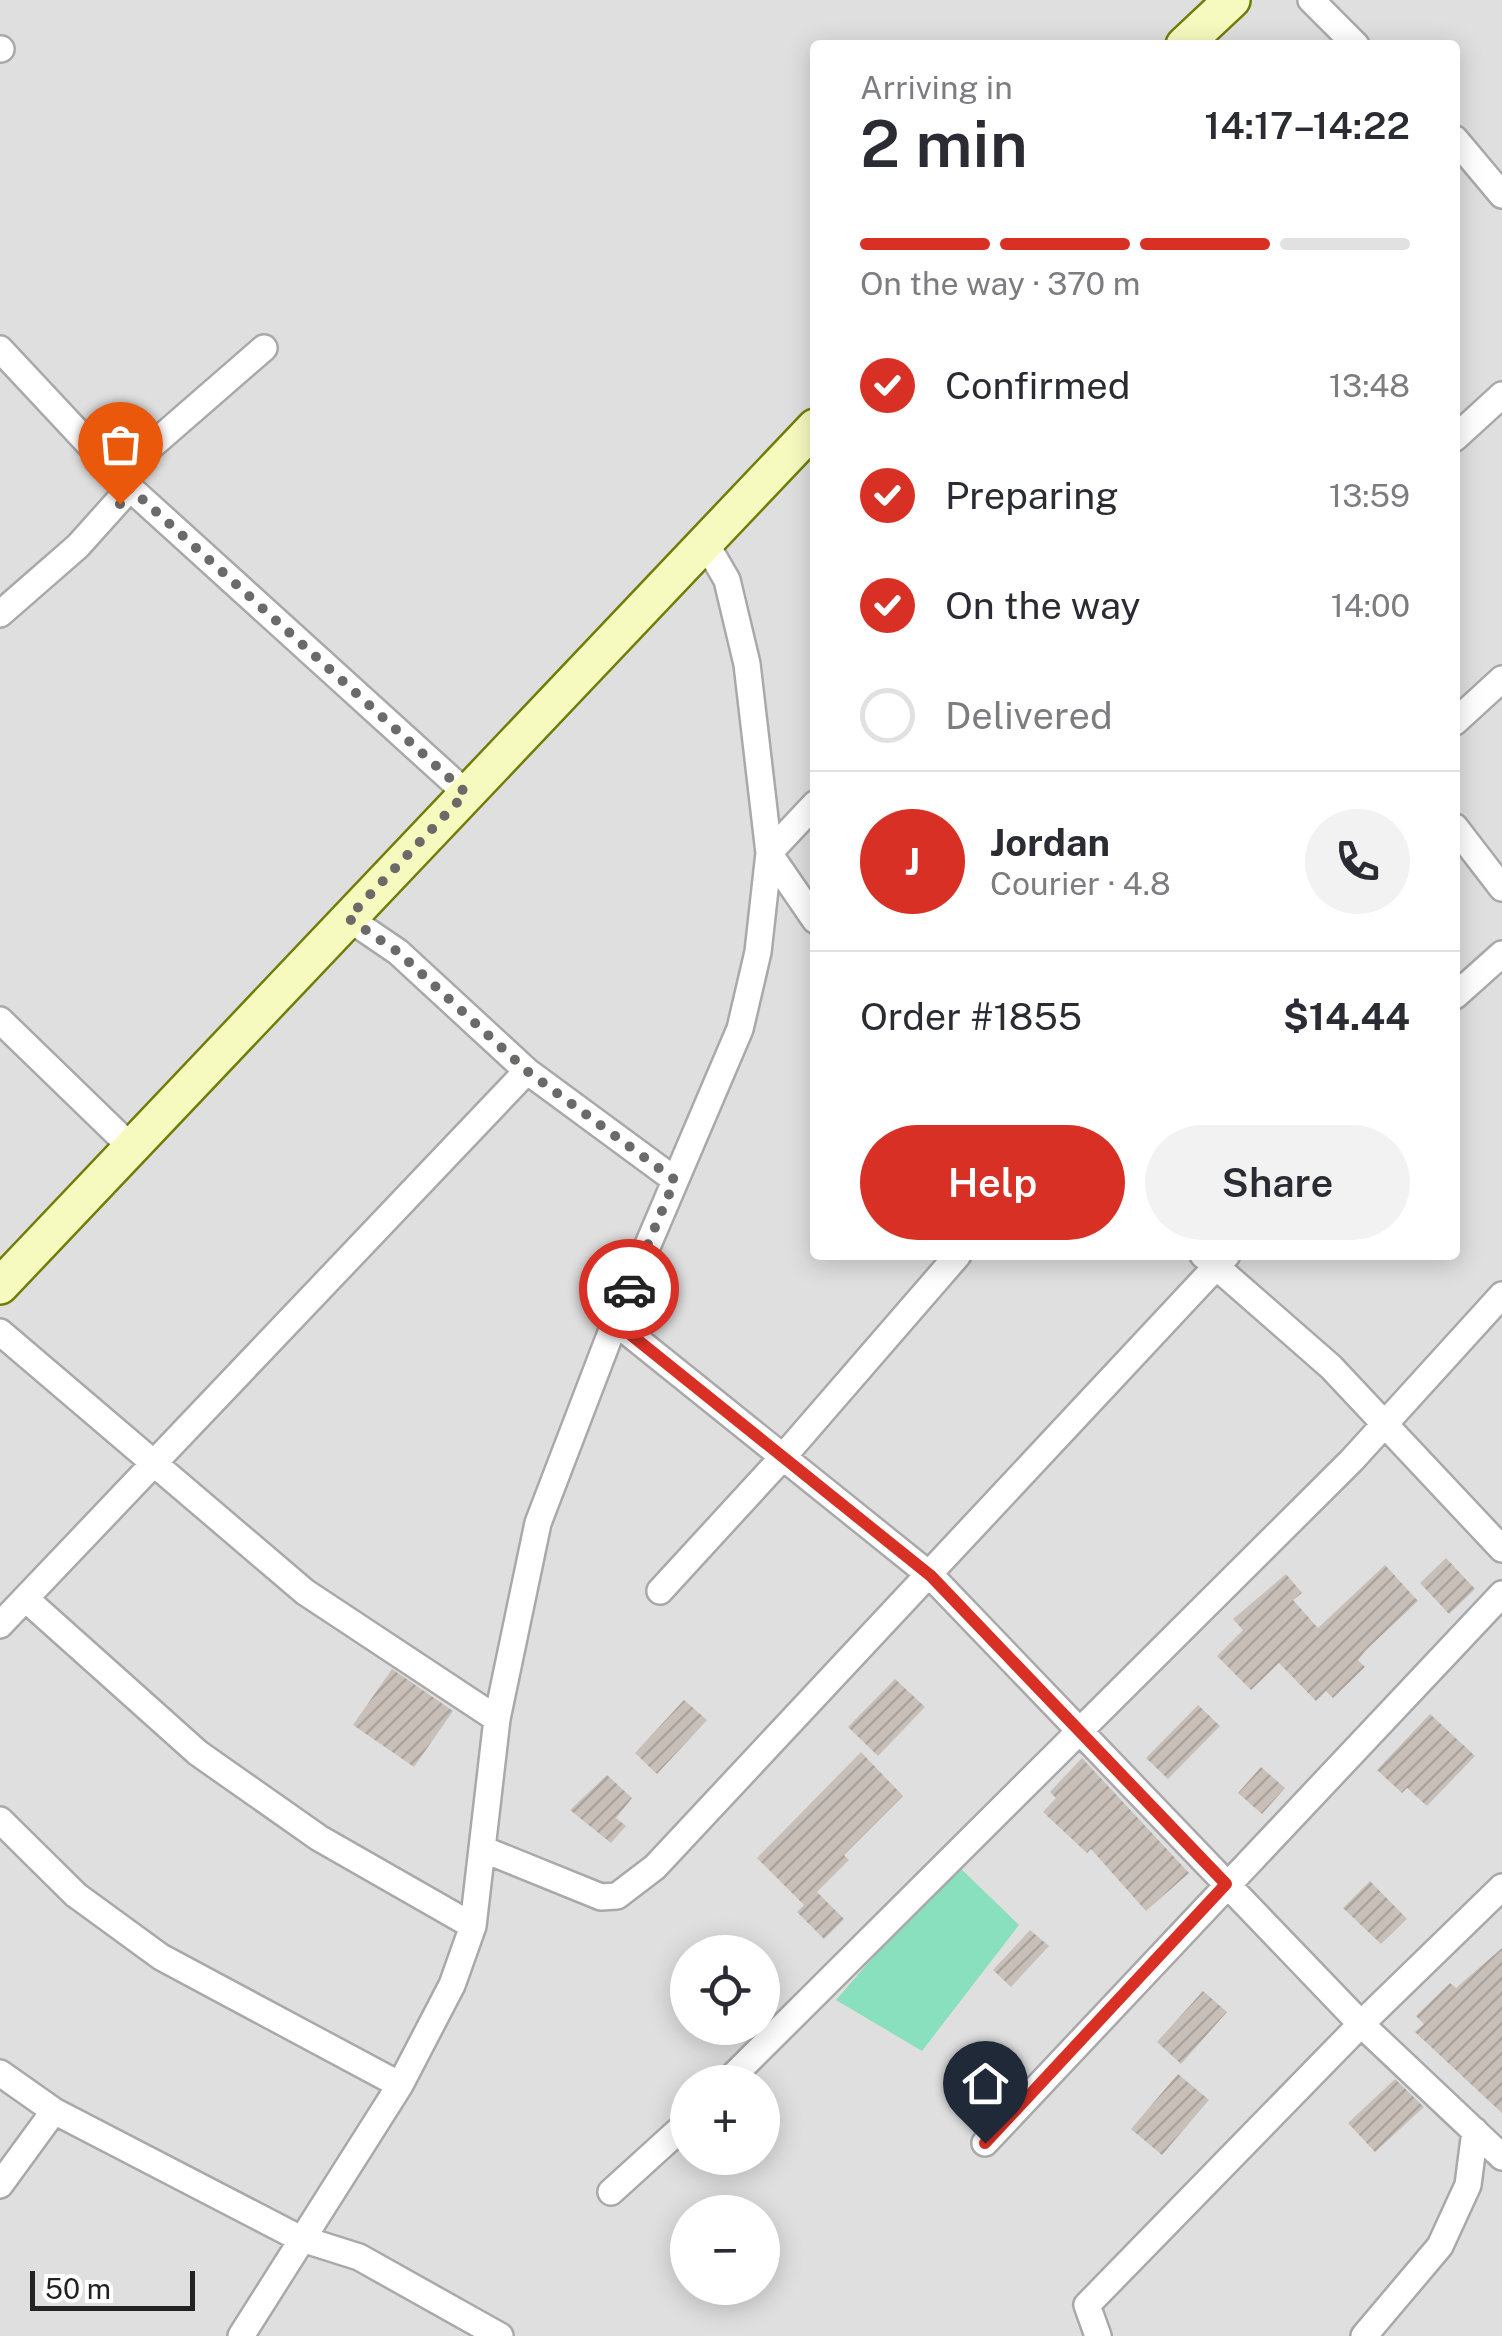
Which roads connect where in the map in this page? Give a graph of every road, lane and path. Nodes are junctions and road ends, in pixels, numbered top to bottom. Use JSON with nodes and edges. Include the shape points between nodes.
{"nodes":[{"id":1,"x":1232,"y":0,"type":"edge"},
{"id":2,"x":1311,"y":0,"type":"edge"},
{"id":3,"x":1189,"y":40,"type":"edge"},
{"id":4,"x":1351,"y":40,"type":"edge"},
{"id":5,"x":1460,"y":147,"type":"edge"},
{"id":6,"x":1502,"y":194,"type":"edge"},
{"id":7,"x":264,"y":348,"type":"dead end"},
{"id":8,"x":0,"y":349,"type":"edge"},
{"id":9,"x":1502,"y":395,"type":"edge"},
{"id":10,"x":810,"y":432,"type":"edge"},
{"id":11,"x":1460,"y":433,"type":"edge"},
{"id":12,"x":124,"y":481,"type":"junction"},
{"id":13,"x":705,"y":542,"type":"junction"},
{"id":14,"x":0,"y":614,"type":"edge"},
{"id":15,"x":1502,"y":679,"type":"edge"},
{"id":16,"x":1460,"y":717,"type":"edge"},
{"id":17,"x":466,"y":793,"type":"junction"},
{"id":18,"x":810,"y":809,"type":"edge"},
{"id":19,"x":1460,"y":833,"type":"edge"},
{"id":20,"x":769,"y":853,"type":"junction"},
{"id":21,"x":1502,"y":888,"type":"edge"},
{"id":22,"x":810,"y":913,"type":"edge"},
{"id":23,"x":348,"y":918,"type":"junction"},
{"id":24,"x":1502,"y":954,"type":"edge"},
{"id":25,"x":1460,"y":992,"type":"edge"},
{"id":26,"x":0,"y":1020,"type":"edge"},
{"id":27,"x":527,"y":1071,"type":"junction"},
{"id":28,"x":132,"y":1148,"type":"junction"},
{"id":29,"x":675,"y":1180,"type":"junction"},
{"id":30,"x":954,"y":1260,"type":"edge"},
{"id":31,"x":1213,"y":1260,"type":"edge"},
{"id":32,"x":1217,"y":1260,"type":"edge"},
{"id":33,"x":0,"y":1286,"type":"edge"},
{"id":34,"x":1502,"y":1295,"type":"edge"},
{"id":35,"x":615,"y":1322,"type":"junction"},
{"id":36,"x":0,"y":1332,"type":"edge"},
{"id":37,"x":1385,"y":1422,"type":"junction"},
{"id":38,"x":783,"y":1458,"type":"junction"},
{"id":39,"x":154,"y":1464,"type":"junction"},
{"id":40,"x":1502,"y":1549,"type":"edge"},
{"id":41,"x":931,"y":1576,"type":"junction"},
{"id":42,"x":660,"y":1591,"type":"dead end"},
{"id":43,"x":1502,"y":1594,"type":"edge"},
{"id":44,"x":27,"y":1600,"type":"junction"},
{"id":45,"x":0,"y":1625,"type":"edge"},
{"id":46,"x":497,"y":1719,"type":"junction"},
{"id":47,"x":1082,"y":1734,"type":"junction"},
{"id":48,"x":0,"y":1820,"type":"edge"},
{"id":49,"x":485,"y":1850,"type":"junction"},
{"id":50,"x":1226,"y":1884,"type":"junction"},
{"id":51,"x":1502,"y":1887,"type":"edge"},
{"id":52,"x":473,"y":1926,"type":"junction"},
{"id":53,"x":1361,"y":2024,"type":"junction"},
{"id":54,"x":743,"y":2065,"type":"edge"},
{"id":55,"x":0,"y":2073,"type":"edge"},
{"id":56,"x":400,"y":2085,"type":"junction"},
{"id":57,"x":54,"y":2112,"type":"junction"},
{"id":58,"x":1475,"y":2132,"type":"junction"},
{"id":59,"x":670,"y":2138,"type":"edge"},
{"id":60,"x":985,"y":2143,"type":"dead end"},
{"id":61,"x":1502,"y":2157,"type":"edge"},
{"id":62,"x":0,"y":2184,"type":"edge"},
{"id":63,"x":611,"y":2192,"type":"dead end"},
{"id":64,"x":299,"y":2238,"type":"junction"},
{"id":65,"x":240,"y":2336,"type":"edge"},
{"id":66,"x":500,"y":2336,"type":"edge"},
{"id":67,"x":1098,"y":2336,"type":"edge"},
{"id":68,"x":1364,"y":2336,"type":"edge"}],
"edges":[{"from":1,"to":3,"type":"street"},
{"from":2,"to":4,"type":"street"},
{"from":5,"to":6,"type":"street"},
{"from":7,"to":12,"type":"street"},
{"from":8,"to":12,"type":"street"},
{"from":9,"to":11,"type":"street"},
{"from":10,"to":13,"type":"street"},
{"from":12,"to":14,"type":"street","via":[[120,504]]},
{"from":12,"to":17,"type":"street"},
{"from":13,"to":17,"type":"street"},
{"from":13,"to":20,"type":"street","via":[[727,580],[747,664]]},
{"from":15,"to":16,"type":"street"},
{"from":17,"to":23,"type":"street"},
{"from":18,"to":20,"type":"street"},
{"from":19,"to":21,"type":"street"},
{"from":20,"to":22,"type":"street"},
{"from":20,"to":29,"type":"street","via":[[758,952],[740,1029]]},
{"from":23,"to":27,"type":"street","via":[[398,952]]},
{"from":23,"to":28,"type":"street"},
{"from":24,"to":25,"type":"street"},
{"from":26,"to":28,"type":"street"},
{"from":27,"to":29,"type":"street"},
{"from":27,"to":39,"type":"street"},
{"from":28,"to":33,"type":"street"},
{"from":29,"to":35,"type":"street"},
{"from":30,"to":38,"type":"street"},
{"from":31,"to":41,"type":"street"},
{"from":32,"to":37,"type":"street"},
{"from":34,"to":37,"type":"street"},
{"from":35,"to":38,"type":"street"},
{"from":35,"to":46,"type":"street","via":[[538,1522]]},
{"from":36,"to":39,"type":"street"},
{"from":37,"to":40,"type":"street"},
{"from":37,"to":47,"type":"street"},
{"from":38,"to":41,"type":"street"},
{"from":38,"to":42,"type":"street"},
{"from":39,"to":44,"type":"street"},
{"from":39,"to":46,"type":"street","via":[[305,1592]]},
{"from":41,"to":47,"type":"street"},
{"from":41,"to":49,"type":"street","via":[[655,1867],[617,1896],[575,1889]]},
{"from":43,"to":50,"type":"street"},
{"from":44,"to":45,"type":"street"},
{"from":44,"to":52,"type":"street","via":[[198,1753],[319,1838]]},
{"from":46,"to":49,"type":"street"},
{"from":47,"to":50,"type":"street"},
{"from":47,"to":54,"type":"street"},
{"from":48,"to":56,"type":"street","via":[[76,1895],[162,1957]]},
{"from":49,"to":52,"type":"street"},
{"from":50,"to":53,"type":"street"},
{"from":50,"to":60,"type":"street"},
{"from":51,"to":53,"type":"street"},
{"from":52,"to":56,"type":"street","via":[[452,1984]]},
{"from":53,"to":58,"type":"street"},
{"from":53,"to":67,"type":"street","via":[[1087,2305]]},
{"from":55,"to":57,"type":"street"},
{"from":56,"to":64,"type":"street"},
{"from":57,"to":62,"type":"street"},
{"from":57,"to":64,"type":"street"},
{"from":58,"to":61,"type":"street"},
{"from":58,"to":68,"type":"street","via":[[1468,2185],[1440,2246]]},
{"from":59,"to":63,"type":"street"},
{"from":64,"to":65,"type":"street"},
{"from":64,"to":66,"type":"street","via":[[360,2257]]}]}
